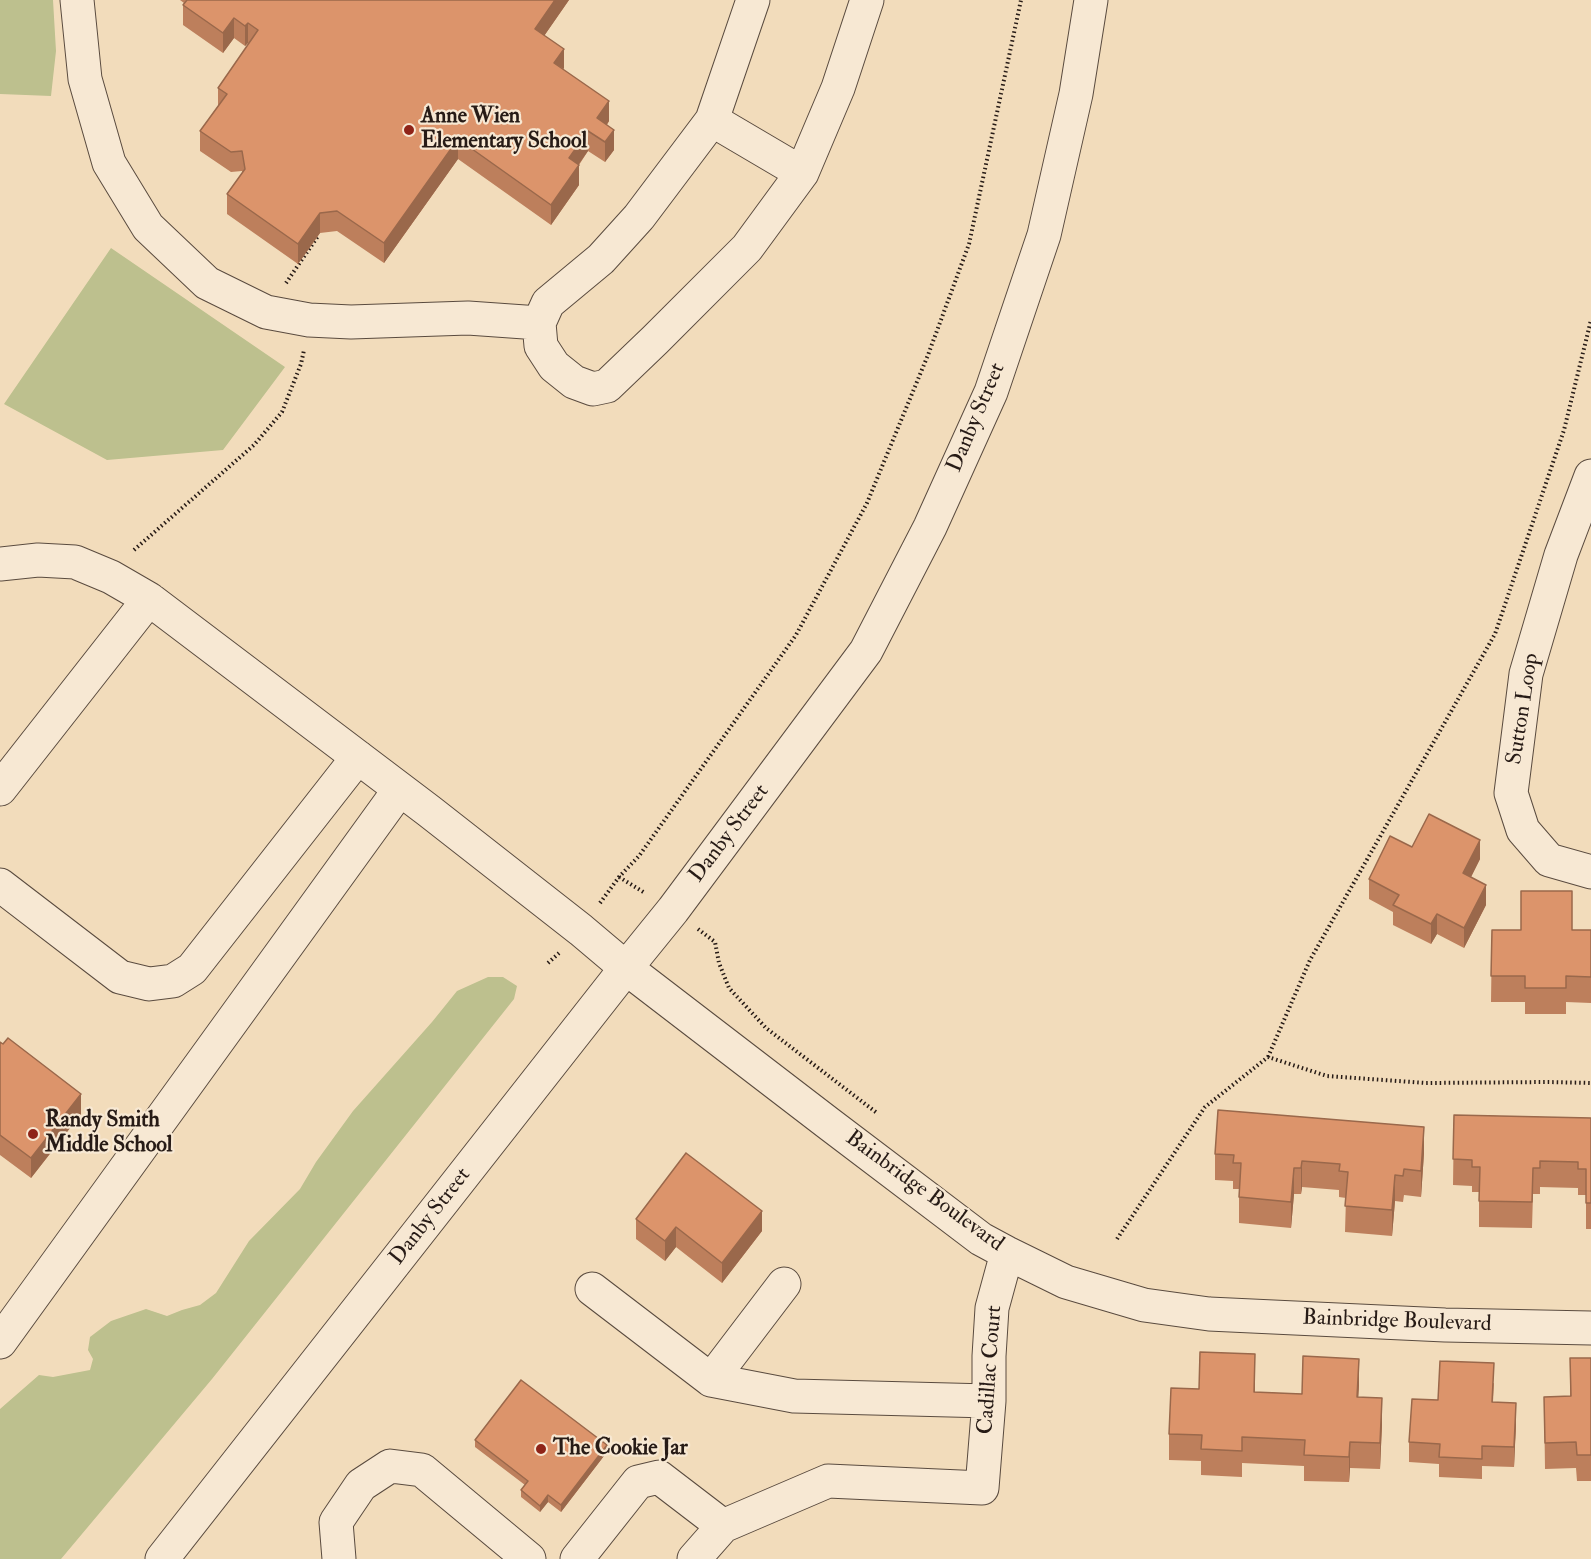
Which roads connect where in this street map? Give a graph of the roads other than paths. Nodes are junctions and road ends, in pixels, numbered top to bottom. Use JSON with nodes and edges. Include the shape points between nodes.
{"nodes":[{"id":1,"x":77,"y":0,"type":"edge"},
{"id":2,"x":753,"y":0,"type":"edge"},
{"id":3,"x":867,"y":0,"type":"edge"},
{"id":4,"x":1091,"y":0,"type":"edge"},
{"id":5,"x":712,"y":120,"type":"junction"},
{"id":6,"x":802,"y":173,"type":"junction"},
{"id":7,"x":539,"y":323,"type":"junction"},
{"id":8,"x":1591,"y":476,"type":"edge"},
{"id":9,"x":0,"y":564,"type":"edge"},
{"id":10,"x":149,"y":599,"type":"junction"},
{"id":11,"x":358,"y":757,"type":"junction"},
{"id":12,"x":0,"y":789,"type":"edge"},
{"id":13,"x":400,"y":789,"type":"junction"},
{"id":14,"x":1591,"y":872,"type":"edge"},
{"id":15,"x":0,"y":885,"type":"edge"},
{"id":16,"x":626,"y":968,"type":"junction"},
{"id":17,"x":1007,"y":1253,"type":"junction"},
{"id":18,"x":784,"y":1284,"type":"dead end"},
{"id":19,"x":592,"y":1289,"type":"dead end"},
{"id":20,"x":1591,"y":1328,"type":"edge"},
{"id":21,"x":0,"y":1342,"type":"edge"},
{"id":22,"x":711,"y":1380,"type":"junction"},
{"id":23,"x":989,"y":1401,"type":"junction"},
{"id":24,"x":723,"y":1526,"type":"junction"},
{"id":25,"x":162,"y":1559,"type":"edge"},
{"id":26,"x":339,"y":1559,"type":"edge"},
{"id":27,"x":529,"y":1559,"type":"edge"},
{"id":28,"x":577,"y":1559,"type":"edge"},
{"id":29,"x":694,"y":1559,"type":"edge"}],
"edges":[{"from":1,"to":7,"type":"street","via":[[85,79],[109,163],[148,227],[207,283],[266,312],[309,320],[468,318]]},
{"from":2,"to":5,"type":"street"},
{"from":3,"to":6,"type":"street","via":[[838,88]]},
{"from":4,"to":16,"type":"street","name":"Danby Street","via":[[1076,94],[1044,235],[991,392],[930,527],[866,651]]},
{"from":5,"to":6,"type":"street"},
{"from":5,"to":7,"type":"street","via":[[639,217],[601,259],[548,303]]},
{"from":6,"to":7,"type":"street","via":[[747,248],[607,386],[593,389],[574,382],[554,366],[541,346]]},
{"from":8,"to":14,"type":"street","name":"Sutton Loop","via":[[1561,555],[1526,674],[1511,793],[1523,830],[1549,860]]},
{"from":9,"to":10,"type":"street","name":"Bainbridge Boulevard","via":[[75,562]]},
{"from":10,"to":11,"type":"street","name":"Bainbridge Boulevard"},
{"from":10,"to":12,"type":"street"},
{"from":11,"to":13,"type":"street","name":"Bainbridge Boulevard"},
{"from":11,"to":15,"type":"street","via":[[192,969],[173,981],[149,984],[120,977]]},
{"from":13,"to":16,"type":"street","name":"Bainbridge Boulevard"},
{"from":13,"to":21,"type":"street"},
{"from":16,"to":17,"type":"street","name":"Bainbridge Boulevard","via":[[981,1239]]},
{"from":16,"to":25,"type":"street","name":"Danby Street"},
{"from":17,"to":20,"type":"street","name":"Bainbridge Boulevard","via":[[1065,1282],[1143,1305],[1209,1314]]},
{"from":17,"to":23,"type":"street","name":"Cadillac Court","via":[[992,1308]]},
{"from":18,"to":22,"type":"street"},
{"from":19,"to":22,"type":"street"},
{"from":22,"to":23,"type":"street","via":[[794,1396]]},
{"from":23,"to":24,"type":"street","name":"Cadillac Court","via":[[982,1488],[828,1481]]},
{"from":24,"to":28,"type":"street","via":[[659,1477],[638,1482]]},
{"from":24,"to":29,"type":"street"},
{"from":26,"to":27,"type":"street","via":[[336,1522],[361,1485],[390,1466],[422,1470]]}]}
